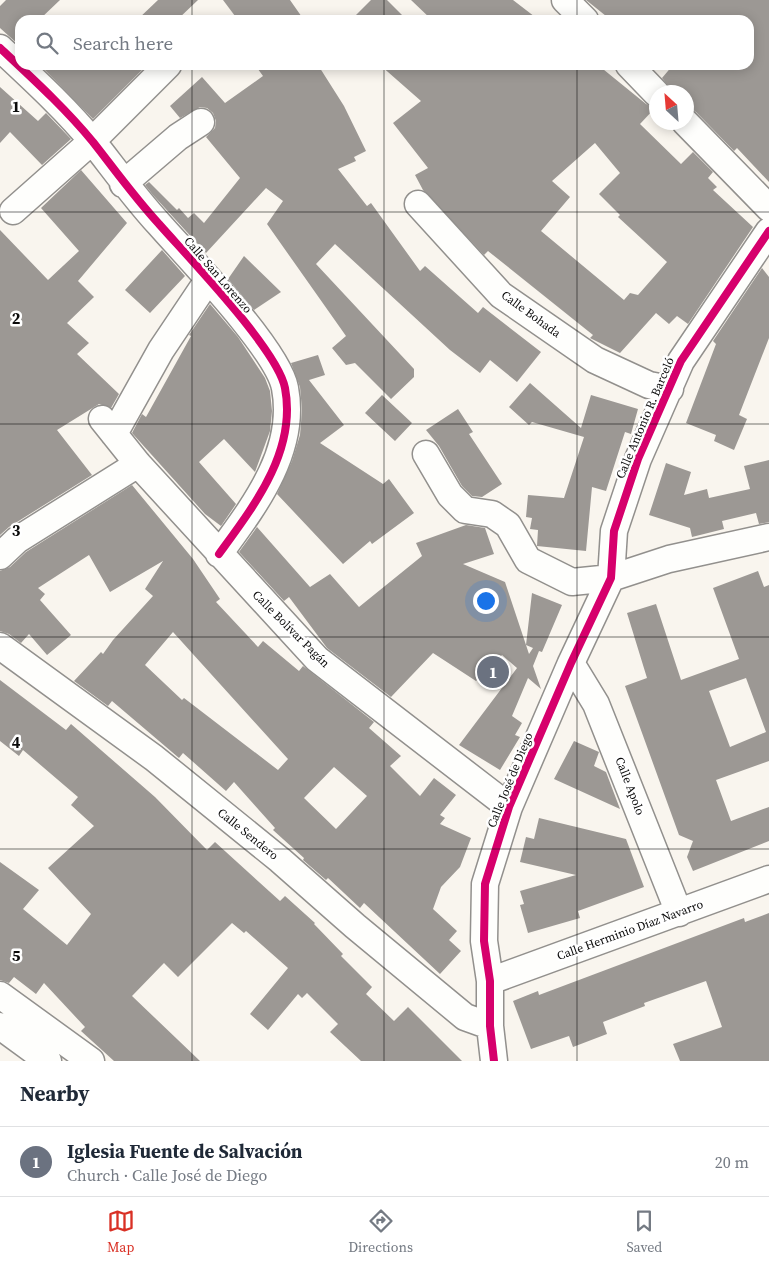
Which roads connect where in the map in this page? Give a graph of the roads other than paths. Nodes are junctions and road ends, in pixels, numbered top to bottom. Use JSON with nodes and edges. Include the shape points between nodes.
{"nodes":[{"id":1,"x":565,"y":0,"type":"edge"},
{"id":2,"x":580,"y":15,"type":"edge"},
{"id":3,"x":0,"y":48,"type":"edge"},
{"id":4,"x":15,"y":62,"type":"edge"},
{"id":5,"x":24,"y":70,"type":"edge"},
{"id":6,"x":163,"y":70,"type":"edge"},
{"id":7,"x":634,"y":70,"type":"edge"},
{"id":8,"x":649,"y":86,"type":"edge"},
{"id":9,"x":201,"y":122,"type":"dead end"},
{"id":10,"x":693,"y":130,"type":"edge"},
{"id":11,"x":92,"y":141,"type":"junction"},
{"id":12,"x":123,"y":184,"type":"junction"},
{"id":13,"x":418,"y":204,"type":"dead end"},
{"id":14,"x":769,"y":208,"type":"edge"},
{"id":15,"x":13,"y":211,"type":"dead end"},
{"id":16,"x":769,"y":231,"type":"edge"},
{"id":17,"x":208,"y":280,"type":"junction"},
{"id":18,"x":670,"y":389,"type":"junction"},
{"id":19,"x":426,"y":454,"type":"dead end"},
{"id":20,"x":138,"y":464,"type":"junction"},
{"id":21,"x":769,"y":537,"type":"edge"},
{"id":22,"x":219,"y":554,"type":"junction"},
{"id":23,"x":0,"y":556,"type":"edge"},
{"id":24,"x":611,"y":578,"type":"junction"},
{"id":25,"x":0,"y":646,"type":"edge"},
{"id":26,"x":571,"y":663,"type":"junction"},
{"id":27,"x":509,"y":807,"type":"junction"},
{"id":28,"x":769,"y":879,"type":"edge"},
{"id":29,"x":679,"y":913,"type":"junction"},
{"id":30,"x":490,"y":981,"type":"junction"},
{"id":31,"x":0,"y":995,"type":"edge"},
{"id":32,"x":0,"y":1026,"type":"edge"},
{"id":33,"x":490,"y":1026,"type":"junction"},
{"id":34,"x":48,"y":1061,"type":"edge"},
{"id":35,"x":91,"y":1061,"type":"edge"},
{"id":36,"x":494,"y":1061,"type":"edge"}],
"edges":[{"from":1,"to":2,"type":"street"},
{"from":3,"to":4,"type":"street","name":"Calle San Lorenzo"},
{"from":5,"to":11,"type":"street","name":"Calle San Lorenzo"},
{"from":6,"to":11,"type":"street"},
{"from":7,"to":8,"type":"street"},
{"from":9,"to":12,"type":"street","via":[[178,136]]},
{"from":10,"to":14,"type":"street"},
{"from":11,"to":12,"type":"street","name":"Calle San Lorenzo"},
{"from":11,"to":15,"type":"street"},
{"from":12,"to":17,"type":"street","name":"Calle San Lorenzo"},
{"from":13,"to":18,"type":"street","name":"Calle Bohada","via":[[501,295],[595,360],[649,384]]},
{"from":16,"to":18,"type":"street","name":"Calle Antonio R. Barceló","via":[[681,361]]},
{"from":17,"to":20,"type":"street","name":"Calle Bolívar Pagán","via":[[108,427]]},
{"from":17,"to":22,"type":"street","name":"Calle San Lorenzo","via":[[268,352],[285,386],[284,440],[266,486]]},
{"from":18,"to":24,"type":"street","name":"Calle Antonio R. Barceló","via":[[638,459],[614,531]]},
{"from":19,"to":24,"type":"street","via":[[450,495],[465,510],[492,514],[508,525],[528,560],[572,582]]},
{"from":20,"to":22,"type":"street","name":"Calle Bolívar Pagán"},
{"from":20,"to":23,"type":"street","via":[[17,540]]},
{"from":21,"to":24,"type":"street","via":[[669,559]]},
{"from":22,"to":27,"type":"street","name":"Calle Bolívar Pagán","via":[[317,659]]},
{"from":24,"to":26,"type":"street","name":"Calle José de Diego"},
{"from":25,"to":33,"type":"street","name":"Calle Sendero","via":[[154,758],[465,1017]]},
{"from":26,"to":27,"type":"street","name":"Calle José de Diego"},
{"from":26,"to":29,"type":"street","name":"Calle Apolo","via":[[596,704]]},
{"from":27,"to":30,"type":"street","name":"Calle José de Diego","via":[[485,884],[484,941]]},
{"from":28,"to":29,"type":"street","name":"Calle Herminio Díaz Navarro"},
{"from":29,"to":30,"type":"street","name":"Calle Herminio Díaz Navarro"},
{"from":30,"to":33,"type":"street","name":"Calle José de Diego"},
{"from":31,"to":35,"type":"street"},
{"from":32,"to":34,"type":"street"},
{"from":33,"to":36,"type":"street","name":"Calle José de Diego"}]}
